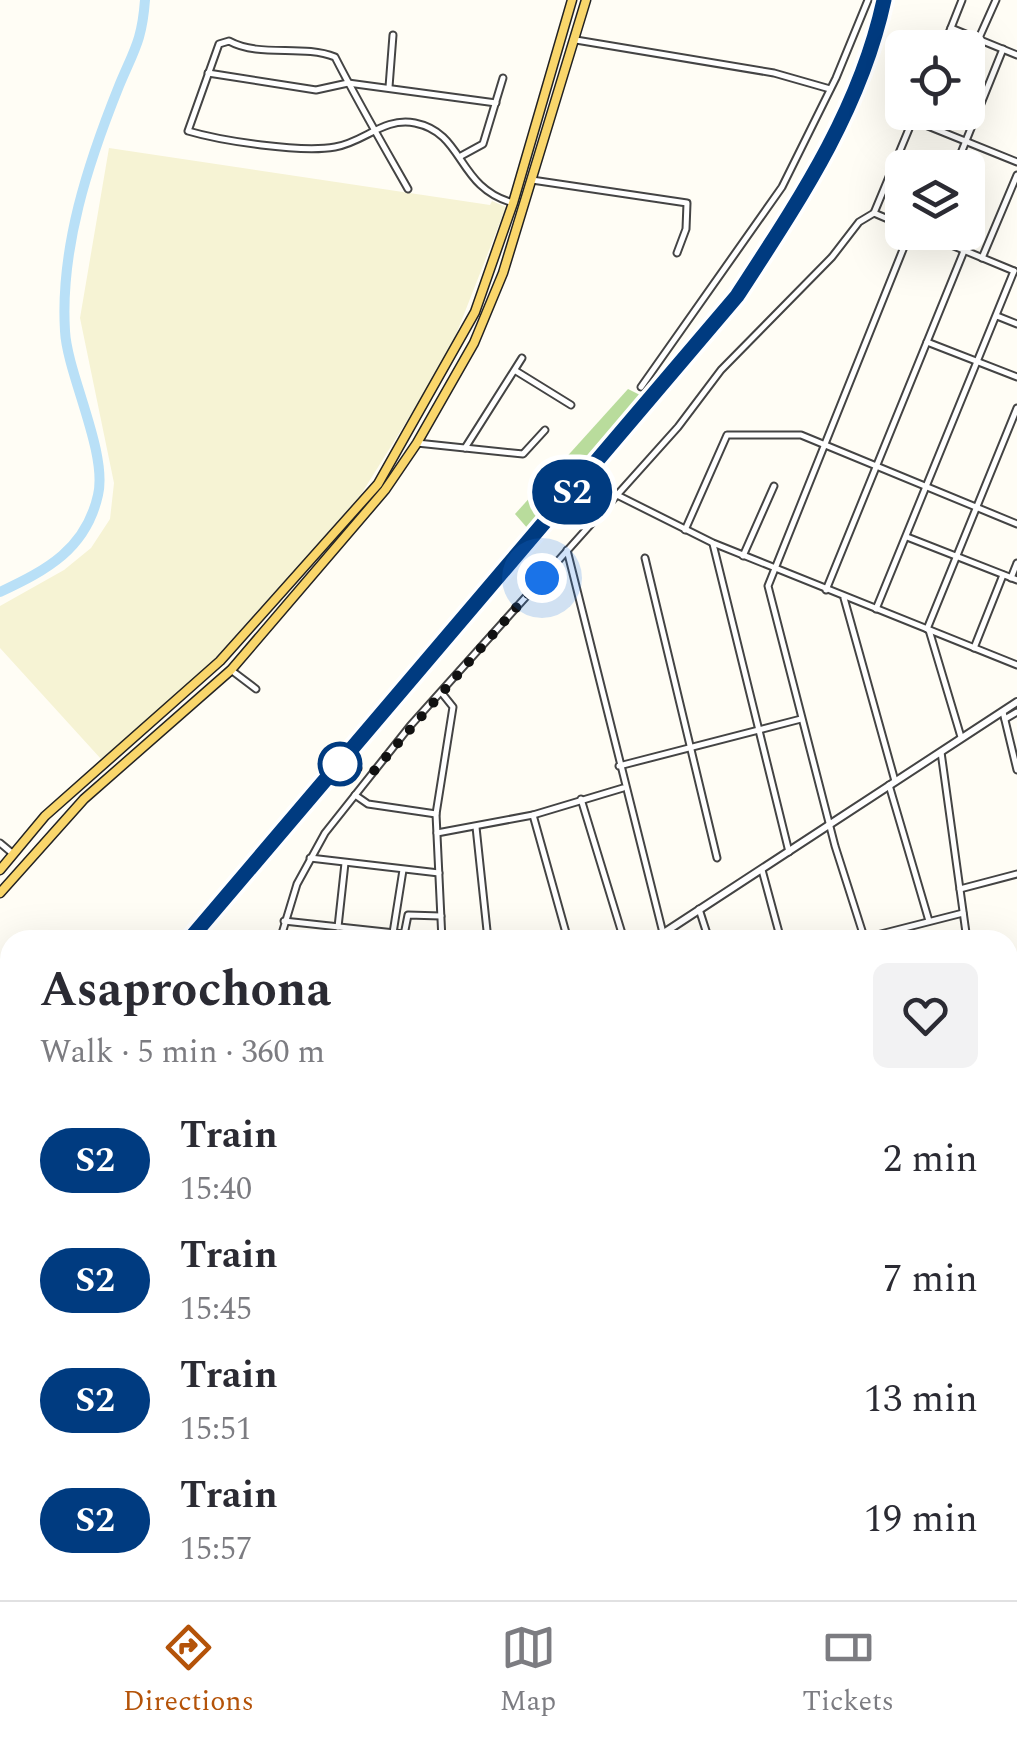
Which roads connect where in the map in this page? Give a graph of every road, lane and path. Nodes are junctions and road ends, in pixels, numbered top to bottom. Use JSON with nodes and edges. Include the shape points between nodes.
{"nodes":[{"id":1,"x":572,"y":0,"type":"edge"},
{"id":2,"x":586,"y":0,"type":"edge"},
{"id":3,"x":868,"y":0,"type":"edge"},
{"id":4,"x":962,"y":0,"type":"edge"},
{"id":5,"x":996,"y":0,"type":"edge"},
{"id":6,"x":952,"y":28,"type":"joint"},
{"id":7,"x":957,"y":30,"type":"edge"},
{"id":8,"x":982,"y":30,"type":"edge"},
{"id":9,"x":394,"y":36,"type":"dead end"},
{"id":10,"x":564,"y":36,"type":"junction"},
{"id":11,"x":576,"y":40,"type":"junction"},
{"id":12,"x":985,"y":42,"type":"edge"},
{"id":13,"x":1004,"y":50,"type":"junction"},
{"id":14,"x":1017,"y":55,"type":"edge"},
{"id":15,"x":208,"y":73,"type":"junction"},
{"id":16,"x":503,"y":78,"type":"dead end"},
{"id":17,"x":348,"y":83,"type":"junction"},
{"id":18,"x":389,"y":89,"type":"junction"},
{"id":19,"x":830,"y":89,"type":"junction"},
{"id":20,"x":496,"y":103,"type":"junction"},
{"id":21,"x":374,"y":129,"type":"junction"},
{"id":22,"x":908,"y":130,"type":"edge"},
{"id":23,"x":943,"y":130,"type":"edge"},
{"id":24,"x":966,"y":141,"type":"junction"},
{"id":25,"x":962,"y":150,"type":"edge"},
{"id":26,"x":461,"y":156,"type":"junction"},
{"id":27,"x":1017,"y":162,"type":"edge"},
{"id":28,"x":1017,"y":175,"type":"edge"},
{"id":29,"x":532,"y":180,"type":"junction"},
{"id":30,"x":408,"y":189,"type":"dead end"},
{"id":31,"x":513,"y":203,"type":"junction"},
{"id":32,"x":874,"y":213,"type":"junction"},
{"id":33,"x":885,"y":218,"type":"edge"},
{"id":34,"x":903,"y":250,"type":"edge"},
{"id":35,"x":964,"y":251,"type":"joint"},
{"id":36,"x":677,"y":254,"type":"dead end"},
{"id":37,"x":982,"y":258,"type":"junction"},
{"id":38,"x":1016,"y":272,"type":"edge"},
{"id":39,"x":996,"y":316,"type":"junction"},
{"id":40,"x":1017,"y":324,"type":"edge"},
{"id":41,"x":926,"y":341,"type":"junction"},
{"id":42,"x":522,"y":358,"type":"dead end"},
{"id":43,"x":978,"y":361,"type":"junction"},
{"id":44,"x":516,"y":371,"type":"junction"},
{"id":45,"x":1017,"y":377,"type":"edge"},
{"id":46,"x":640,"y":387,"type":"dead end"},
{"id":47,"x":571,"y":405,"type":"dead end"},
{"id":48,"x":1017,"y":408,"type":"edge"},
{"id":49,"x":544,"y":430,"type":"dead end"},
{"id":50,"x":417,"y":444,"type":"junction"},
{"id":51,"x":824,"y":447,"type":"junction"},
{"id":52,"x":465,"y":448,"type":"junction"},
{"id":53,"x":875,"y":467,"type":"junction"},
{"id":54,"x":774,"y":486,"type":"dead end"},
{"id":55,"x":926,"y":487,"type":"junction"},
{"id":56,"x":617,"y":495,"type":"junction"},
{"id":57,"x":977,"y":508,"type":"junction"},
{"id":58,"x":1017,"y":524,"type":"edge"},
{"id":59,"x":684,"y":530,"type":"junction"},
{"id":60,"x":907,"y":537,"type":"junction"},
{"id":61,"x":713,"y":544,"type":"junction"},
{"id":62,"x":567,"y":550,"type":"junction"},
{"id":63,"x":742,"y":556,"type":"junction"},
{"id":64,"x":958,"y":556,"type":"junction"},
{"id":65,"x":645,"y":558,"type":"dead end"},
{"id":66,"x":1017,"y":563,"type":"edge"},
{"id":67,"x":775,"y":569,"type":"junction"},
{"id":68,"x":1004,"y":574,"type":"junction"},
{"id":69,"x":1014,"y":579,"type":"edge"},
{"id":70,"x":826,"y":590,"type":"junction"},
{"id":71,"x":844,"y":598,"type":"junction"},
{"id":72,"x":876,"y":608,"type":"junction"},
{"id":73,"x":928,"y":630,"type":"junction"},
{"id":74,"x":974,"y":648,"type":"junction"},
{"id":75,"x":220,"y":661,"type":"junction"},
{"id":76,"x":1017,"y":664,"type":"edge"},
{"id":77,"x":231,"y":670,"type":"junction"},
{"id":78,"x":256,"y":689,"type":"dead end"},
{"id":79,"x":441,"y":692,"type":"junction"},
{"id":80,"x":1017,"y":702,"type":"edge"},
{"id":81,"x":1017,"y":712,"type":"edge"},
{"id":82,"x":1004,"y":715,"type":"junction"},
{"id":83,"x":801,"y":719,"type":"junction"},
{"id":84,"x":756,"y":730,"type":"junction"},
{"id":85,"x":961,"y":737,"type":"junction"},
{"id":86,"x":694,"y":746,"type":"junction"},
{"id":87,"x":941,"y":752,"type":"junction"},
{"id":88,"x":620,"y":766,"type":"junction"},
{"id":89,"x":1017,"y":770,"type":"edge"},
{"id":90,"x":892,"y":783,"type":"junction"},
{"id":91,"x":625,"y":788,"type":"junction"},
{"id":92,"x":355,"y":795,"type":"junction"},
{"id":93,"x":581,"y":800,"type":"junction"},
{"id":94,"x":436,"y":814,"type":"junction"},
{"id":95,"x":533,"y":814,"type":"junction"},
{"id":96,"x":829,"y":825,"type":"junction"},
{"id":97,"x":476,"y":828,"type":"junction"},
{"id":98,"x":437,"y":832,"type":"junction"},
{"id":99,"x":0,"y":843,"type":"edge"},
{"id":100,"x":789,"y":852,"type":"junction"},
{"id":101,"x":12,"y":854,"type":"junction"},
{"id":102,"x":310,"y":858,"type":"junction"},
{"id":103,"x":716,"y":858,"type":"dead end"},
{"id":104,"x":23,"y":863,"type":"junction"},
{"id":105,"x":346,"y":863,"type":"junction"},
{"id":106,"x":0,"y":870,"type":"edge"},
{"id":107,"x":403,"y":870,"type":"junction"},
{"id":108,"x":762,"y":870,"type":"junction"},
{"id":109,"x":439,"y":873,"type":"junction"},
{"id":110,"x":1017,"y":874,"type":"edge"},
{"id":111,"x":960,"y":889,"type":"junction"},
{"id":112,"x":0,"y":893,"type":"edge"},
{"id":113,"x":699,"y":909,"type":"junction"},
{"id":114,"x":396,"y":913,"type":"junction"},
{"id":115,"x":963,"y":913,"type":"junction"},
{"id":116,"x":408,"y":915,"type":"junction"},
{"id":117,"x":441,"y":916,"type":"junction"},
{"id":118,"x":284,"y":920,"type":"junction"},
{"id":119,"x":929,"y":921,"type":"junction"},
{"id":120,"x":338,"y":927,"type":"junction"},
{"id":121,"x":349,"y":929,"type":"joint"},
{"id":122,"x":282,"y":930,"type":"edge"},
{"id":123,"x":360,"y":930,"type":"edge"},
{"id":124,"x":393,"y":930,"type":"edge"},
{"id":125,"x":405,"y":930,"type":"edge"},
{"id":126,"x":442,"y":930,"type":"edge"},
{"id":127,"x":487,"y":930,"type":"edge"},
{"id":128,"x":565,"y":930,"type":"edge"},
{"id":129,"x":621,"y":930,"type":"edge"},
{"id":130,"x":662,"y":930,"type":"edge"},
{"id":131,"x":668,"y":930,"type":"edge"},
{"id":132,"x":705,"y":930,"type":"edge"},
{"id":133,"x":778,"y":930,"type":"edge"},
{"id":134,"x":862,"y":930,"type":"edge"},
{"id":135,"x":897,"y":930,"type":"edge"},
{"id":136,"x":966,"y":930,"type":"edge"}],
"edges":[{"from":1,"to":10,"type":"main road"},
{"from":2,"to":11,"type":"main road"},
{"from":3,"to":19,"type":"street"},
{"from":4,"to":6,"type":"street"},
{"from":5,"to":8,"type":"street"},
{"from":6,"to":7,"type":"street"},
{"from":9,"to":18,"type":"street"},
{"from":10,"to":11,"type":"main road"},
{"from":10,"to":31,"type":"main road"},
{"from":11,"to":19,"type":"street","via":[[774,73]]},
{"from":11,"to":29,"type":"main road"},
{"from":12,"to":13,"type":"street"},
{"from":13,"to":14,"type":"street"},
{"from":13,"to":24,"type":"street"},
{"from":15,"to":17,"type":"street","via":[[326,91]]},
{"from":15,"to":17,"type":"street","via":[[219,44],[228,41],[322,52],[335,57]]},
{"from":15,"to":21,"type":"street","via":[[190,132],[321,149]]},
{"from":16,"to":20,"type":"street"},
{"from":17,"to":18,"type":"street"},
{"from":17,"to":21,"type":"street"},
{"from":18,"to":20,"type":"street"},
{"from":19,"to":46,"type":"street","via":[[782,187]]},
{"from":20,"to":26,"type":"street","via":[[483,144]]},
{"from":21,"to":26,"type":"street","via":[[400,121],[422,125]]},
{"from":21,"to":30,"type":"street"},
{"from":22,"to":32,"type":"street"},
{"from":23,"to":24,"type":"street"},
{"from":24,"to":25,"type":"street"},
{"from":24,"to":27,"type":"street"},
{"from":26,"to":31,"type":"street","via":[[480,189]]},
{"from":28,"to":37,"type":"street"},
{"from":29,"to":36,"type":"street","via":[[687,203]]},
{"from":29,"to":50,"type":"main road","via":[[485,318]]},
{"from":31,"to":75,"type":"main road","via":[[464,337],[378,484]]},
{"from":32,"to":33,"type":"street"},
{"from":32,"to":56,"type":"street","via":[[722,370]]},
{"from":34,"to":51,"type":"street"},
{"from":35,"to":37,"type":"street"},
{"from":35,"to":41,"type":"street"},
{"from":37,"to":38,"type":"street"},
{"from":38,"to":39,"type":"street"},
{"from":39,"to":40,"type":"street"},
{"from":39,"to":43,"type":"street"},
{"from":41,"to":43,"type":"street"},
{"from":41,"to":53,"type":"street"},
{"from":42,"to":44,"type":"street"},
{"from":43,"to":45,"type":"street"},
{"from":43,"to":55,"type":"street"},
{"from":44,"to":47,"type":"street"},
{"from":44,"to":52,"type":"street"},
{"from":48,"to":57,"type":"street"},
{"from":49,"to":52,"type":"street","via":[[527,454]]},
{"from":50,"to":52,"type":"street"},
{"from":50,"to":77,"type":"main road"},
{"from":51,"to":53,"type":"street"},
{"from":51,"to":59,"type":"street","via":[[794,434],[727,436]]},
{"from":51,"to":67,"type":"street"},
{"from":53,"to":55,"type":"street"},
{"from":53,"to":70,"type":"street"},
{"from":54,"to":63,"type":"street"},
{"from":55,"to":57,"type":"street"},
{"from":55,"to":60,"type":"street"},
{"from":56,"to":59,"type":"street"},
{"from":56,"to":62,"type":"street"},
{"from":57,"to":58,"type":"street"},
{"from":57,"to":64,"type":"street"},
{"from":59,"to":61,"type":"street"},
{"from":60,"to":64,"type":"street"},
{"from":60,"to":72,"type":"street"},
{"from":61,"to":63,"type":"street"},
{"from":61,"to":84,"type":"street"},
{"from":62,"to":79,"type":"street"},
{"from":62,"to":88,"type":"street"},
{"from":63,"to":67,"type":"street"},
{"from":64,"to":68,"type":"street"},
{"from":64,"to":73,"type":"street"},
{"from":65,"to":86,"type":"street"},
{"from":66,"to":69,"type":"street"},
{"from":67,"to":70,"type":"street"},
{"from":67,"to":83,"type":"street","via":[[768,592]]},
{"from":68,"to":69,"type":"street"},
{"from":68,"to":74,"type":"street"},
{"from":70,"to":71,"type":"street"},
{"from":71,"to":72,"type":"street"},
{"from":71,"to":90,"type":"street"},
{"from":72,"to":73,"type":"street"},
{"from":73,"to":74,"type":"street"},
{"from":73,"to":85,"type":"street"},
{"from":74,"to":76,"type":"street"},
{"from":75,"to":77,"type":"main road"},
{"from":75,"to":101,"type":"main road","via":[[45,816]]},
{"from":77,"to":78,"type":"street"},
{"from":77,"to":104,"type":"main road","via":[[84,799]]},
{"from":79,"to":92,"type":"street"},
{"from":79,"to":94,"type":"street","via":[[453,708]]},
{"from":80,"to":82,"type":"street"},
{"from":81,"to":82,"type":"street"},
{"from":82,"to":85,"type":"street"},
{"from":82,"to":89,"type":"street"},
{"from":83,"to":84,"type":"street"},
{"from":83,"to":96,"type":"street"},
{"from":84,"to":86,"type":"street"},
{"from":84,"to":100,"type":"street"},
{"from":85,"to":87,"type":"street"},
{"from":86,"to":88,"type":"street"},
{"from":86,"to":103,"type":"street"},
{"from":87,"to":90,"type":"street"},
{"from":87,"to":111,"type":"street"},
{"from":88,"to":91,"type":"street"},
{"from":90,"to":96,"type":"street"},
{"from":90,"to":119,"type":"street"},
{"from":91,"to":93,"type":"street"},
{"from":91,"to":130,"type":"street"},
{"from":92,"to":94,"type":"street","via":[[368,804]]},
{"from":92,"to":102,"type":"street"},
{"from":93,"to":95,"type":"street"},
{"from":93,"to":129,"type":"street"},
{"from":94,"to":98,"type":"street"},
{"from":95,"to":97,"type":"street"},
{"from":95,"to":128,"type":"street"},
{"from":96,"to":100,"type":"street"},
{"from":96,"to":134,"type":"street"},
{"from":97,"to":98,"type":"street"},
{"from":97,"to":127,"type":"street"},
{"from":98,"to":109,"type":"street"},
{"from":99,"to":101,"type":"street"},
{"from":100,"to":108,"type":"street"},
{"from":101,"to":104,"type":"main road"},
{"from":101,"to":106,"type":"main road"},
{"from":102,"to":105,"type":"street"},
{"from":102,"to":118,"type":"street"},
{"from":104,"to":112,"type":"main road"},
{"from":105,"to":107,"type":"street"},
{"from":105,"to":120,"type":"street"},
{"from":107,"to":109,"type":"street"},
{"from":107,"to":114,"type":"street"},
{"from":108,"to":113,"type":"street"},
{"from":108,"to":133,"type":"street"},
{"from":109,"to":117,"type":"street"},
{"from":110,"to":111,"type":"street"},
{"from":111,"to":115,"type":"street"},
{"from":113,"to":131,"type":"street"},
{"from":113,"to":132,"type":"street"},
{"from":114,"to":116,"type":"street"},
{"from":114,"to":124,"type":"street"},
{"from":115,"to":119,"type":"street"},
{"from":115,"to":136,"type":"street"},
{"from":116,"to":117,"type":"street"},
{"from":116,"to":125,"type":"street"},
{"from":117,"to":126,"type":"street"},
{"from":118,"to":120,"type":"street"},
{"from":118,"to":122,"type":"street"},
{"from":119,"to":135,"type":"street"},
{"from":120,"to":121,"type":"street"},
{"from":121,"to":123,"type":"street"}]}
